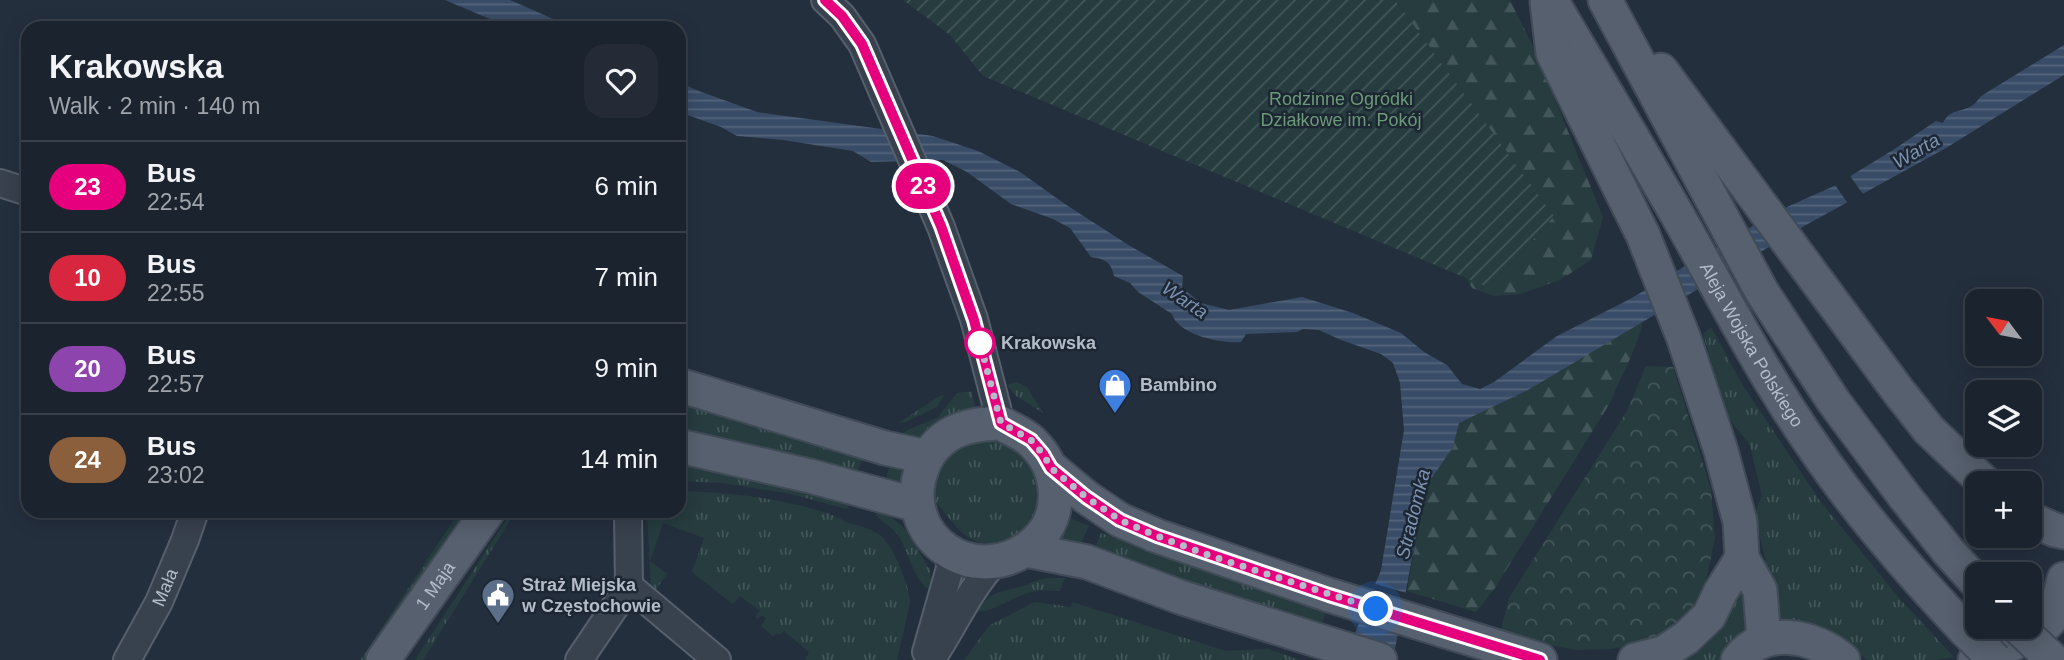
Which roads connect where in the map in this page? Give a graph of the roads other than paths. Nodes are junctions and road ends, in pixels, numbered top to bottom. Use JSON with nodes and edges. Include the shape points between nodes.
{"nodes":[{"id":1,"x":825,"y":0,"type":"edge"},
{"id":2,"x":1549,"y":0,"type":"edge"},
{"id":3,"x":1607,"y":0,"type":"edge"},
{"id":4,"x":0,"y":183,"type":"edge"},
{"id":5,"x":21,"y":190,"type":"edge"},
{"id":6,"x":686,"y":387,"type":"edge"},
{"id":7,"x":1001,"y":423,"type":"junction"},
{"id":8,"x":686,"y":448,"type":"edge"},
{"id":9,"x":927,"y":457,"type":"junction"},
{"id":10,"x":1051,"y":468,"type":"junction"},
{"id":11,"x":1972,"y":471,"type":"edge"},
{"id":12,"x":917,"y":505,"type":"junction"},
{"id":13,"x":193,"y":518,"type":"edge"},
{"id":14,"x":483,"y":518,"type":"edge"},
{"id":15,"x":628,"y":518,"type":"edge"},
{"id":16,"x":2042,"y":524,"type":"edge"},
{"id":17,"x":2064,"y":531,"type":"edge"},
{"id":18,"x":1026,"y":550,"type":"junction"},
{"id":19,"x":949,"y":552,"type":"junction"},
{"id":20,"x":1742,"y":558,"type":"junction"},
{"id":21,"x":995,"y":562,"type":"junction"},
{"id":22,"x":1965,"y":570,"type":"edge"},
{"id":23,"x":2064,"y":579,"type":"edge"},
{"id":24,"x":629,"y":586,"type":"junction"},
{"id":25,"x":2031,"y":639,"type":"edge"},
{"id":26,"x":1751,"y":650,"type":"edge"},
{"id":27,"x":127,"y":660,"type":"edge"},
{"id":28,"x":383,"y":660,"type":"edge"},
{"id":29,"x":579,"y":660,"type":"edge"},
{"id":30,"x":717,"y":660,"type":"edge"},
{"id":31,"x":924,"y":660,"type":"edge"},
{"id":32,"x":931,"y":660,"type":"edge"},
{"id":33,"x":1380,"y":660,"type":"edge"},
{"id":34,"x":1540,"y":660,"type":"edge"},
{"id":35,"x":1635,"y":660,"type":"edge"},
{"id":36,"x":1843,"y":660,"type":"edge"},
{"id":37,"x":1975,"y":660,"type":"edge"},
{"id":38,"x":1995,"y":660,"type":"edge"},
{"id":39,"x":2053,"y":660,"type":"edge"}],
"edges":[{"from":1,"to":7,"type":"street","via":[[862,44],[941,226],[974,320]]},
{"from":2,"to":20,"type":"main road","via":[[1553,53],[1643,235],[1684,339],[1740,522]]},
{"from":2,"to":38,"type":"main road","name":"Aleja Wojska Polskiego","bridge":true,"via":[[1814,449],[1920,582]]},
{"from":3,"to":11,"type":"main road","via":[[1899,392],[1929,430]]},
{"from":3,"to":22,"type":"main road","name":"Aleja Wojska Polskiego","via":[[1762,292],[1834,402]]},
{"from":4,"to":5,"type":"street"},
{"from":6,"to":9,"type":"main road"},
{"from":7,"to":9,"type":"main road","via":[[957,430]]},
{"from":7,"to":10,"type":"main road","via":[[1031,440]]},
{"from":8,"to":12,"type":"main road"},
{"from":9,"to":12,"type":"main road","via":[[919,477]]},
{"from":10,"to":18,"type":"main road","via":[[1055,504],[1050,522]]},
{"from":10,"to":34,"type":"main road","via":[[1120,520],[1178,544]]},
{"from":12,"to":19,"type":"main road","via":[[927,529]]},
{"from":13,"to":27,"type":"street","name":"Mała","via":[[159,602]]},
{"from":14,"to":28,"type":"main road","name":"1 Maja"},
{"from":15,"to":24,"type":"street"},
{"from":16,"to":17,"type":"main road"},
{"from":18,"to":21,"type":"main road"},
{"from":18,"to":33,"type":"main road","via":[[1116,571],[1180,597]]},
{"from":19,"to":21,"type":"main road","via":[[968,561]]},
{"from":19,"to":31,"type":"street","via":[[950,568]]},
{"from":20,"to":26,"type":"main road","via":[[1760,590]]},
{"from":20,"to":35,"type":"main road","via":[[1709,616],[1686,638],[1663,653]]},
{"from":21,"to":32,"type":"street","via":[[979,579]]},
{"from":23,"to":37,"type":"main road","via":[[2049,621]]},
{"from":24,"to":29,"type":"street"},
{"from":24,"to":30,"type":"street"},
{"from":25,"to":39,"type":"main road","bridge":true},
{"from":26,"to":36,"type":"main road","via":[[1794,637],[1819,644]]}]}
